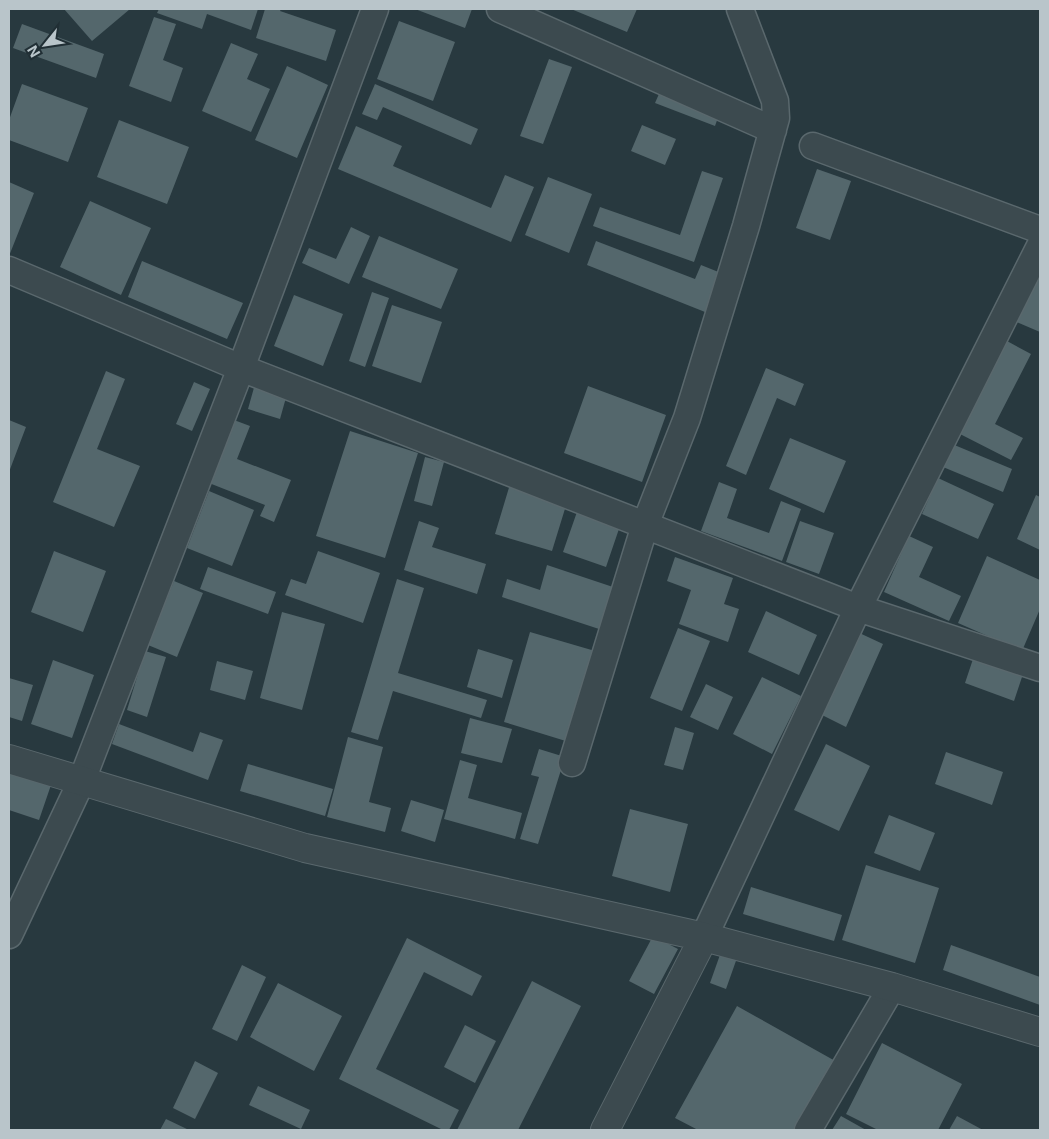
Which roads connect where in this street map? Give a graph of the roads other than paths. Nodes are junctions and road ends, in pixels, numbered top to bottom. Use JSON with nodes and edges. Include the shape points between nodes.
{"nodes":[{"id":1,"x":375,"y":9,"type":"edge"},
{"id":2,"x":500,"y":9,"type":"edge"},
{"id":3,"x":740,"y":9,"type":"edge"},
{"id":4,"x":773,"y":130,"type":"junction"},
{"id":5,"x":813,"y":146,"type":"dead end"},
{"id":6,"x":1040,"y":230,"type":"edge"},
{"id":7,"x":1040,"y":246,"type":"edge"},
{"id":8,"x":9,"y":270,"type":"edge"},
{"id":9,"x":241,"y":368,"type":"junction"},
{"id":10,"x":645,"y":525,"type":"junction"},
{"id":11,"x":858,"y":608,"type":"junction"},
{"id":12,"x":1040,"y":668,"type":"edge"},
{"id":13,"x":9,"y":759,"type":"edge"},
{"id":14,"x":572,"y":763,"type":"dead end"},
{"id":15,"x":82,"y":780,"type":"junction"},
{"id":16,"x":9,"y":934,"type":"edge"},
{"id":17,"x":704,"y":937,"type":"junction"},
{"id":18,"x":892,"y":987,"type":"junction"},
{"id":19,"x":1040,"y":1032,"type":"edge"},
{"id":20,"x":605,"y":1130,"type":"edge"},
{"id":21,"x":808,"y":1130,"type":"edge"}],
"edges":[{"from":1,"to":9,"type":"street"},
{"from":2,"to":4,"type":"street"},
{"from":3,"to":4,"type":"street","via":[[775,101]]},
{"from":4,"to":10,"type":"street","via":[[687,418]]},
{"from":5,"to":6,"type":"street"},
{"from":7,"to":11,"type":"street"},
{"from":8,"to":9,"type":"street"},
{"from":9,"to":10,"type":"street"},
{"from":9,"to":15,"type":"street"},
{"from":10,"to":11,"type":"street"},
{"from":10,"to":14,"type":"street"},
{"from":11,"to":12,"type":"street"},
{"from":11,"to":17,"type":"street"},
{"from":13,"to":15,"type":"street"},
{"from":15,"to":16,"type":"street"},
{"from":15,"to":17,"type":"street","via":[[305,848]]},
{"from":17,"to":18,"type":"street"},
{"from":17,"to":20,"type":"street"},
{"from":18,"to":19,"type":"street"},
{"from":18,"to":21,"type":"street"}]}
